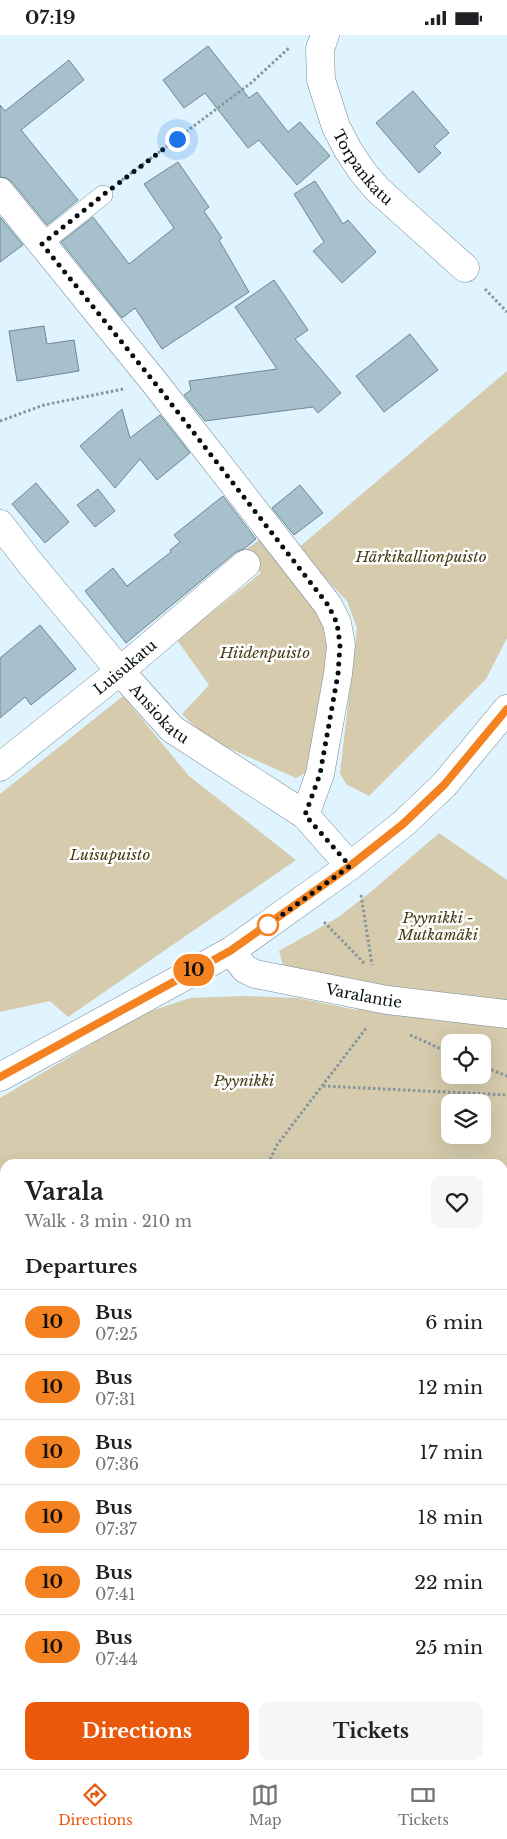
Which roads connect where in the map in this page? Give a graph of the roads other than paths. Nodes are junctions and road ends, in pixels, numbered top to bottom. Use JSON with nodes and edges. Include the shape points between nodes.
{"nodes":[{"id":1,"x":325,"y":35,"type":"edge"},
{"id":2,"x":0,"y":192,"type":"edge"},
{"id":3,"x":103,"y":195,"type":"road end"},
{"id":4,"x":42,"y":244,"type":"junction"},
{"id":5,"x":465,"y":268,"type":"dead end"},
{"id":6,"x":0,"y":524,"type":"edge"},
{"id":7,"x":246,"y":563,"type":"dead end"},
{"id":8,"x":120,"y":671,"type":"junction"},
{"id":9,"x":507,"y":709,"type":"edge"},
{"id":10,"x":0,"y":767,"type":"edge"},
{"id":11,"x":305,"y":815,"type":"junction"},
{"id":12,"x":350,"y":866,"type":"junction"},
{"id":13,"x":230,"y":951,"type":"junction"},
{"id":14,"x":507,"y":1014,"type":"edge"},
{"id":15,"x":3,"y":1069,"type":"edge"}],
"edges":[{"from":1,"to":5,"type":"street","name":"Torpankatu","via":[[320,49],[321,80],[334,121],[348,150],[377,189]]},
{"from":2,"to":4,"type":"street"},
{"from":3,"to":4,"type":"lane"},
{"from":4,"to":11,"type":"street","via":[[328,605],[337,623],[340,645],[338,674],[320,774]]},
{"from":6,"to":8,"type":"street","name":"Ansiokatu"},
{"from":7,"to":8,"type":"street","name":"Luisukatu"},
{"from":8,"to":10,"type":"street","name":"Luisukatu"},
{"from":8,"to":11,"type":"street","name":"Ansiokatu","via":[[172,729]]},
{"from":9,"to":12,"type":"street","via":[[444,785],[403,824]]},
{"from":11,"to":12,"type":"street","name":"Ansiokatu"},
{"from":12,"to":13,"type":"street"},
{"from":13,"to":14,"type":"street","name":"Varalantie","via":[[245,969],[255,974],[388,1000]]},
{"from":13,"to":15,"type":"street"}]}
